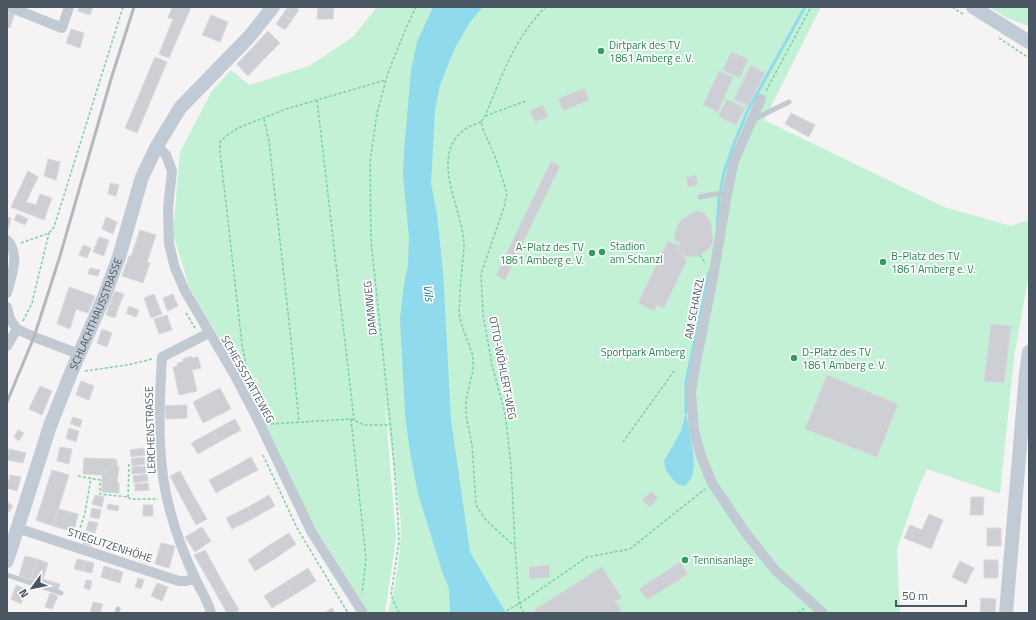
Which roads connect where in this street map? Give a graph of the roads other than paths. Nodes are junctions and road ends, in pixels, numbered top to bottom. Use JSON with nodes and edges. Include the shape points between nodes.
{"nodes":[{"id":1,"x":10,"y":7,"type":"edge"},
{"id":2,"x":69,"y":7,"type":"edge"},
{"id":3,"x":273,"y":7,"type":"edge"},
{"id":4,"x":973,"y":7,"type":"edge"},
{"id":5,"x":1029,"y":42,"type":"edge"},
{"id":6,"x":761,"y":99,"type":"road end"},
{"id":7,"x":789,"y":102,"type":"dead end"},
{"id":8,"x":751,"y":120,"type":"junction"},
{"id":9,"x":157,"y":146,"type":"junction"},
{"id":10,"x":727,"y":194,"type":"junction"},
{"id":11,"x":700,"y":197,"type":"dead end"},
{"id":12,"x":9,"y":244,"type":"edge"},
{"id":13,"x":7,"y":293,"type":"edge"},
{"id":14,"x":7,"y":307,"type":"edge"},
{"id":15,"x":16,"y":329,"type":"junction"},
{"id":16,"x":209,"y":333,"type":"junction"},
{"id":17,"x":7,"y":346,"type":"edge"},
{"id":18,"x":1029,"y":352,"type":"edge"},
{"id":19,"x":79,"y":354,"type":"junction"},
{"id":20,"x":17,"y":528,"type":"junction"},
{"id":21,"x":7,"y":561,"type":"edge"},
{"id":22,"x":7,"y":575,"type":"edge"},
{"id":23,"x":195,"y":578,"type":"junction"},
{"id":24,"x":61,"y":592,"type":"dead end"},
{"id":25,"x":361,"y":610,"type":"edge"},
{"id":26,"x":211,"y":613,"type":"edge"},
{"id":27,"x":823,"y":613,"type":"edge"},
{"id":28,"x":1006,"y":613,"type":"edge"}],
"edges":[{"from":1,"to":2,"type":"street","via":[[62,28]]},
{"from":3,"to":9,"type":"main road","name":"SCHLACHTHAUSSTRASSE","via":[[249,37],[180,108]]},
{"from":4,"to":5,"type":"main road"},
{"from":6,"to":8,"type":"street","name":"AM SCHANZL"},
{"from":7,"to":8,"type":"lane"},
{"from":8,"to":10,"type":"street","name":"AM SCHANZL","via":[[734,161]]},
{"from":9,"to":16,"type":"street","name":"SCHIESSSTÄTTEWEG","via":[[166,155],[172,171],[168,208],[169,244],[175,268]]},
{"from":9,"to":19,"type":"main road","name":"SCHLACHTHAUSSTRASSE","via":[[142,177],[119,257],[104,297]]},
{"from":10,"to":11,"type":"lane"},
{"from":10,"to":27,"type":"street","name":"AM SCHANZL","via":[[691,393],[694,430],[712,483],[745,532],[775,570]]},
{"from":12,"to":13,"type":"street","via":[[14,262]]},
{"from":14,"to":15,"type":"street"},
{"from":15,"to":17,"type":"street"},
{"from":15,"to":19,"type":"street"},
{"from":16,"to":23,"type":"street","name":"LERCHENSTRASSE","via":[[162,357],[161,463],[171,515]]},
{"from":16,"to":25,"type":"street","name":"SCHIESSSTÄTTEWEG","via":[[257,418],[311,531]]},
{"from":18,"to":28,"type":"main road"},
{"from":19,"to":20,"type":"main road","name":"SCHLACHTHAUSSTRASSE","via":[[50,426]]},
{"from":20,"to":21,"type":"main road","name":"SCHLACHTHAUSSTRASSE"},
{"from":20,"to":23,"type":"street","name":"STIEGLITZENHÖHE","via":[[179,581]]},
{"from":22,"to":24,"type":"lane"},
{"from":23,"to":26,"type":"street","name":"LERCHENSTRASSE"}]}
